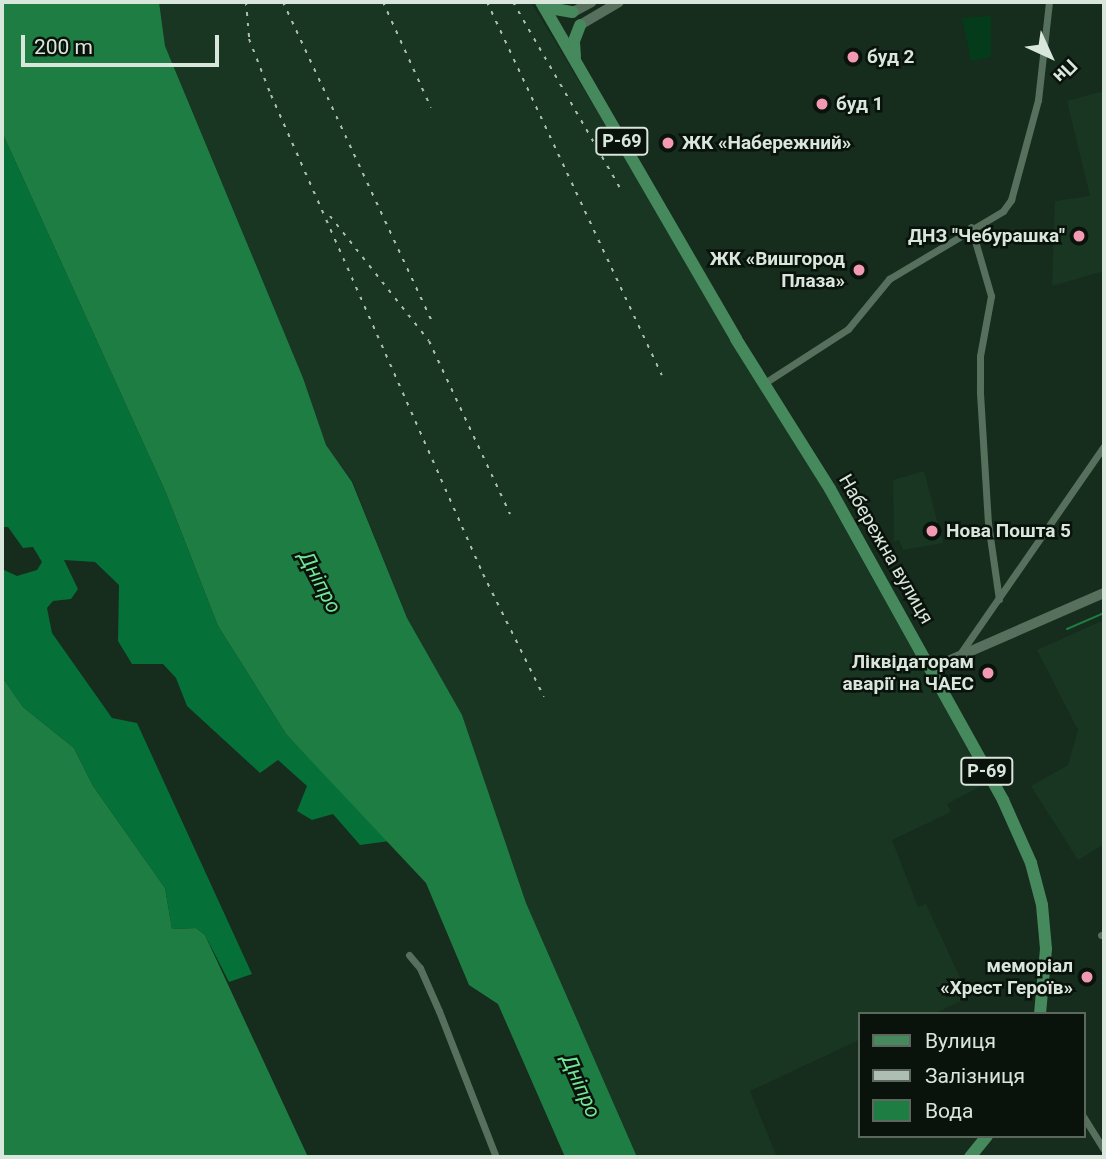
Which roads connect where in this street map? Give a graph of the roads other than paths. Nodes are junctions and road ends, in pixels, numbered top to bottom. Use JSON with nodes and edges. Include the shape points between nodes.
{"nodes":[{"id":1,"x":592,"y":2,"type":"edge"},
{"id":2,"x":617,"y":2,"type":"edge"},
{"id":3,"x":1049,"y":2,"type":"edge"},
{"id":4,"x":542,"y":4,"type":"edge"},
{"id":5,"x":573,"y":12,"type":"junction"},
{"id":6,"x":580,"y":25,"type":"junction"},
{"id":7,"x":558,"y":32,"type":"junction"},
{"id":8,"x":575,"y":61,"type":"junction"},
{"id":9,"x":971,"y":228,"type":"junction"},
{"id":10,"x":763,"y":384,"type":"junction"},
{"id":11,"x":1104,"y":446,"type":"edge"},
{"id":12,"x":1103,"y":595,"type":"edge"},
{"id":13,"x":999,"y":599,"type":"junction"},
{"id":14,"x":960,"y":654,"type":"junction"},
{"id":15,"x":932,"y":668,"type":"junction"},
{"id":16,"x":409,"y":955,"type":"dead end"},
{"id":17,"x":1040,"y":1012,"type":"edge"},
{"id":18,"x":1085,"y":1119,"type":"edge"},
{"id":19,"x":985,"y":1138,"type":"edge"},
{"id":20,"x":1104,"y":1149,"type":"edge"},
{"id":21,"x":496,"y":1157,"type":"edge"},
{"id":22,"x":970,"y":1157,"type":"edge"}],
"edges":[{"from":1,"to":5,"type":"main road"},
{"from":2,"to":6,"type":"main road"},
{"from":3,"to":9,"type":"street","via":[[1038,100],[1011,200],[1003,211]]},
{"from":4,"to":5,"type":"main road"},
{"from":4,"to":7,"type":"main road","name":"Набережна вулиця","number":"Р-69"},
{"from":5,"to":7,"type":"main road"},
{"from":6,"to":7,"type":"main road"},
{"from":6,"to":8,"type":"main road","via":[[574,41]]},
{"from":7,"to":8,"type":"main road","name":"Набережна вулиця","number":"Р-69"},
{"from":8,"to":10,"type":"main road","name":"Набережна вулиця","number":"Р-69"},
{"from":9,"to":10,"type":"street","via":[[889,279],[848,329]]},
{"from":9,"to":13,"type":"street","via":[[991,296],[980,356],[979,393],[988,523]]},
{"from":10,"to":15,"type":"main road","name":"Набережна вулиця","number":"Р-69","via":[[830,489]]},
{"from":11,"to":13,"type":"street"},
{"from":12,"to":14,"type":"main road"},
{"from":13,"to":14,"type":"street"},
{"from":14,"to":15,"type":"main road"},
{"from":15,"to":17,"type":"main road","name":"Набережна вулиця","number":"Р-69","via":[[1031,863],[1042,905],[1046,949]]},
{"from":16,"to":21,"type":"street","via":[[439,1010]]},
{"from":18,"to":20,"type":"street"},
{"from":19,"to":22,"type":"main road"}]}
